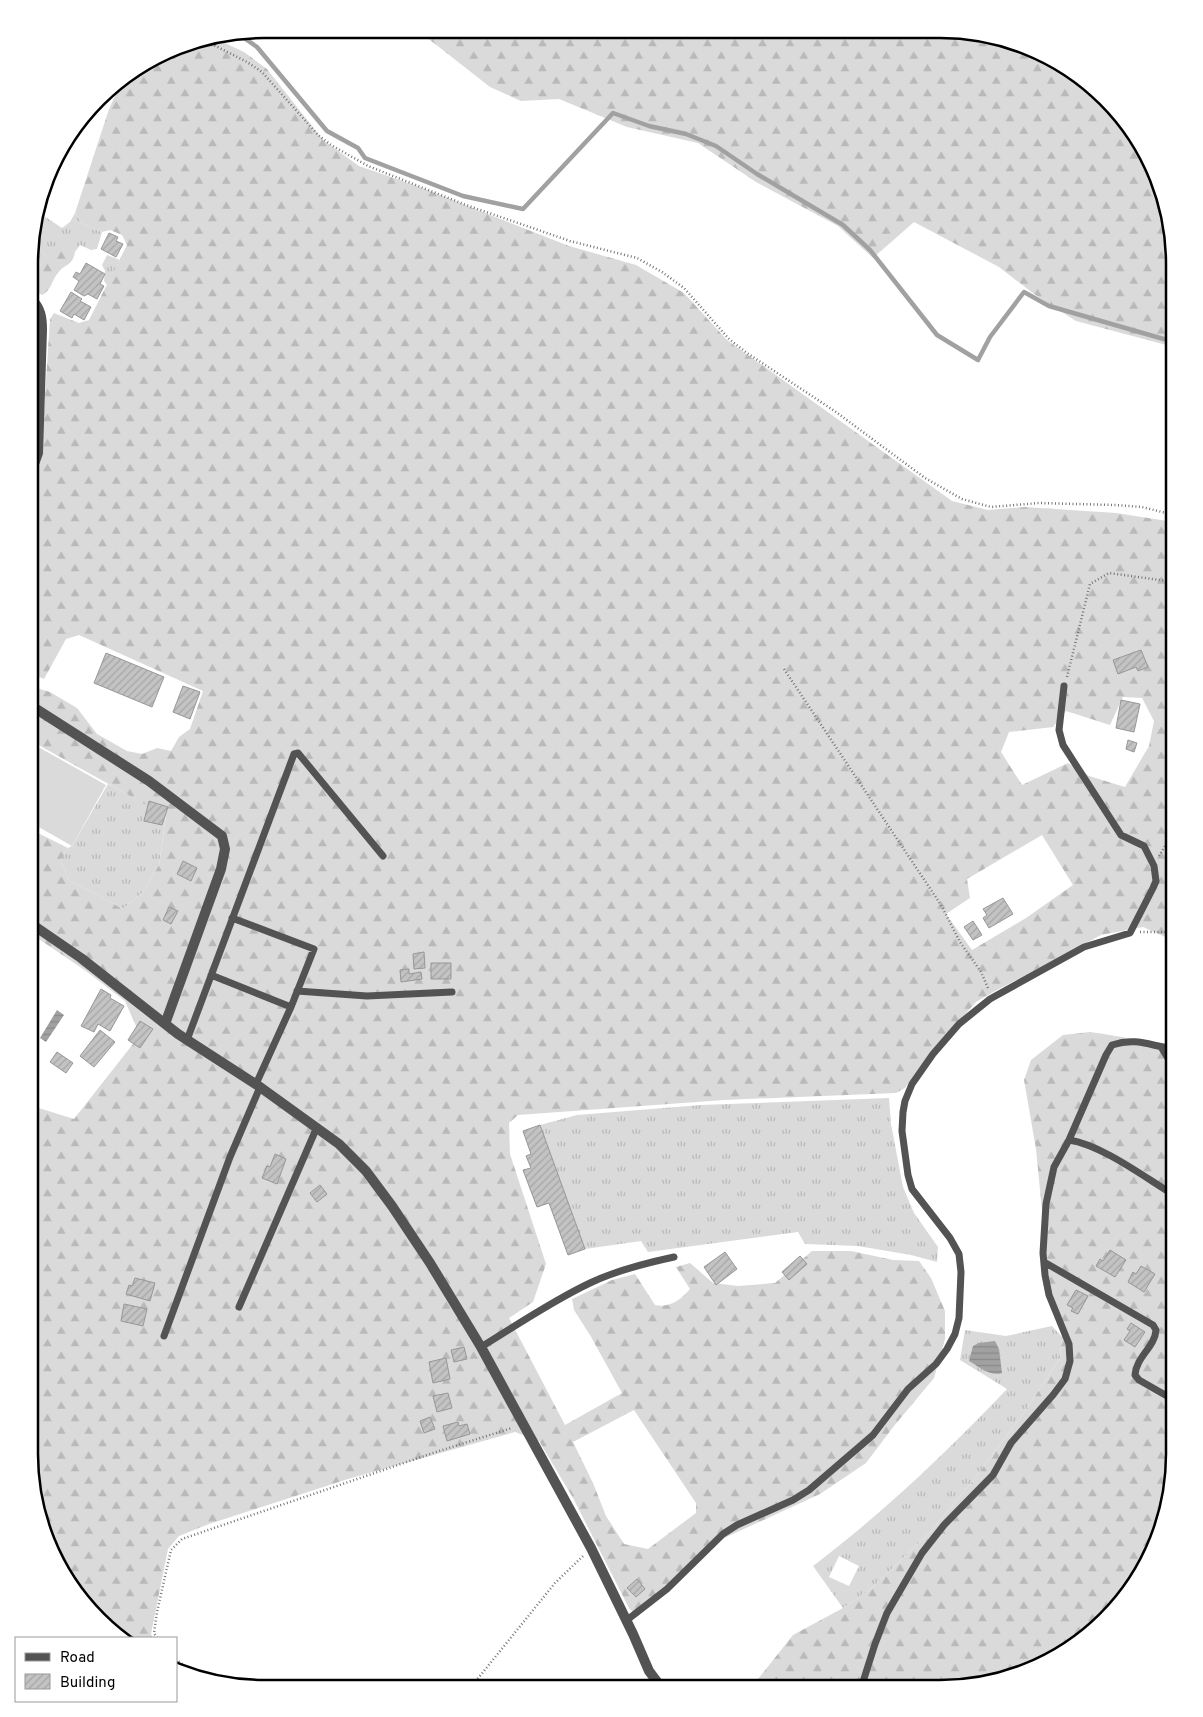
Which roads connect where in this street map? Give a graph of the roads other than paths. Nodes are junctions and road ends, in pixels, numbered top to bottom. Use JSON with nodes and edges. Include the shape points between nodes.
{"nodes":[{"id":1,"x":38,"y":308,"type":"edge"},
{"id":2,"x":38,"y":453,"type":"edge"},
{"id":3,"x":1064,"y":686,"type":"road end"},
{"id":4,"x":38,"y":710,"type":"edge"},
{"id":5,"x":383,"y":856,"type":"dead end"},
{"id":6,"x":232,"y":918,"type":"junction"},
{"id":7,"x":38,"y":928,"type":"edge"},
{"id":8,"x":211,"y":975,"type":"junction"},
{"id":9,"x":297,"y":991,"type":"junction"},
{"id":10,"x":452,"y":992,"type":"dead end"},
{"id":11,"x":291,"y":1007,"type":"junction"},
{"id":12,"x":165,"y":1024,"type":"junction"},
{"id":13,"x":187,"y":1040,"type":"junction"},
{"id":14,"x":1161,"y":1047,"type":"junction"},
{"id":15,"x":1166,"y":1048,"type":"edge"},
{"id":16,"x":1166,"y":1056,"type":"edge"},
{"id":17,"x":258,"y":1086,"type":"junction"},
{"id":18,"x":317,"y":1127,"type":"junction"},
{"id":19,"x":1069,"y":1140,"type":"junction"},
{"id":20,"x":1166,"y":1190,"type":"edge"},
{"id":21,"x":674,"y":1256,"type":"dead end"},
{"id":22,"x":1044,"y":1262,"type":"junction"},
{"id":23,"x":239,"y":1307,"type":"dead end"},
{"id":24,"x":164,"y":1336,"type":"dead end"},
{"id":25,"x":481,"y":1347,"type":"junction"},
{"id":26,"x":1166,"y":1395,"type":"edge"},
{"id":27,"x":627,"y":1620,"type":"junction"},
{"id":28,"x":655,"y":1680,"type":"edge"},
{"id":29,"x":864,"y":1680,"type":"edge"}],
"edges":[{"from":1,"to":2,"type":"street","via":[[42,314],[42,330]]},
{"from":3,"to":27,"type":"lane","via":[[1059,730],[1063,744],[1121,835],[1144,846],[1154,866],[1156,881],[1130,933],[1084,947],[990,999],[960,1024],[912,1084],[905,1101],[902,1131],[908,1175],[912,1189],[959,1254],[959,1318],[955,1334],[936,1364],[908,1389],[873,1435],[809,1490],[723,1534],[667,1589]]},
{"from":4,"to":12,"type":"street","via":[[149,781],[222,836],[225,849],[221,869]]},
{"from":5,"to":6,"type":"lane","via":[[298,753],[294,754]]},
{"from":6,"to":8,"type":"lane"},
{"from":6,"to":9,"type":"lane","via":[[314,949]]},
{"from":7,"to":12,"type":"street"},
{"from":8,"to":11,"type":"lane"},
{"from":8,"to":13,"type":"lane"},
{"from":9,"to":10,"type":"lane","via":[[367,996]]},
{"from":9,"to":11,"type":"lane"},
{"from":11,"to":17,"type":"lane"},
{"from":12,"to":13,"type":"street"},
{"from":13,"to":17,"type":"street"},
{"from":14,"to":15,"type":"lane"},
{"from":14,"to":16,"type":"lane"},
{"from":14,"to":19,"type":"lane","via":[[1137,1041],[1112,1045]]},
{"from":17,"to":18,"type":"street"},
{"from":17,"to":24,"type":"lane"},
{"from":18,"to":23,"type":"lane"},
{"from":18,"to":25,"type":"street","via":[[366,1170],[430,1263]]},
{"from":19,"to":20,"type":"lane","via":[[1099,1149]]},
{"from":19,"to":22,"type":"lane","via":[[1054,1167],[1046,1204]]},
{"from":21,"to":25,"type":"lane","via":[[591,1282]]},
{"from":22,"to":26,"type":"lane","via":[[1153,1325],[1156,1336],[1138,1363],[1135,1375]]},
{"from":22,"to":29,"type":"lane","via":[[1049,1295],[1069,1344],[1070,1360],[1065,1379],[1011,1443],[993,1476],[944,1524],[922,1552],[887,1613]]},
{"from":25,"to":27,"type":"street"},
{"from":27,"to":28,"type":"street"}]}
